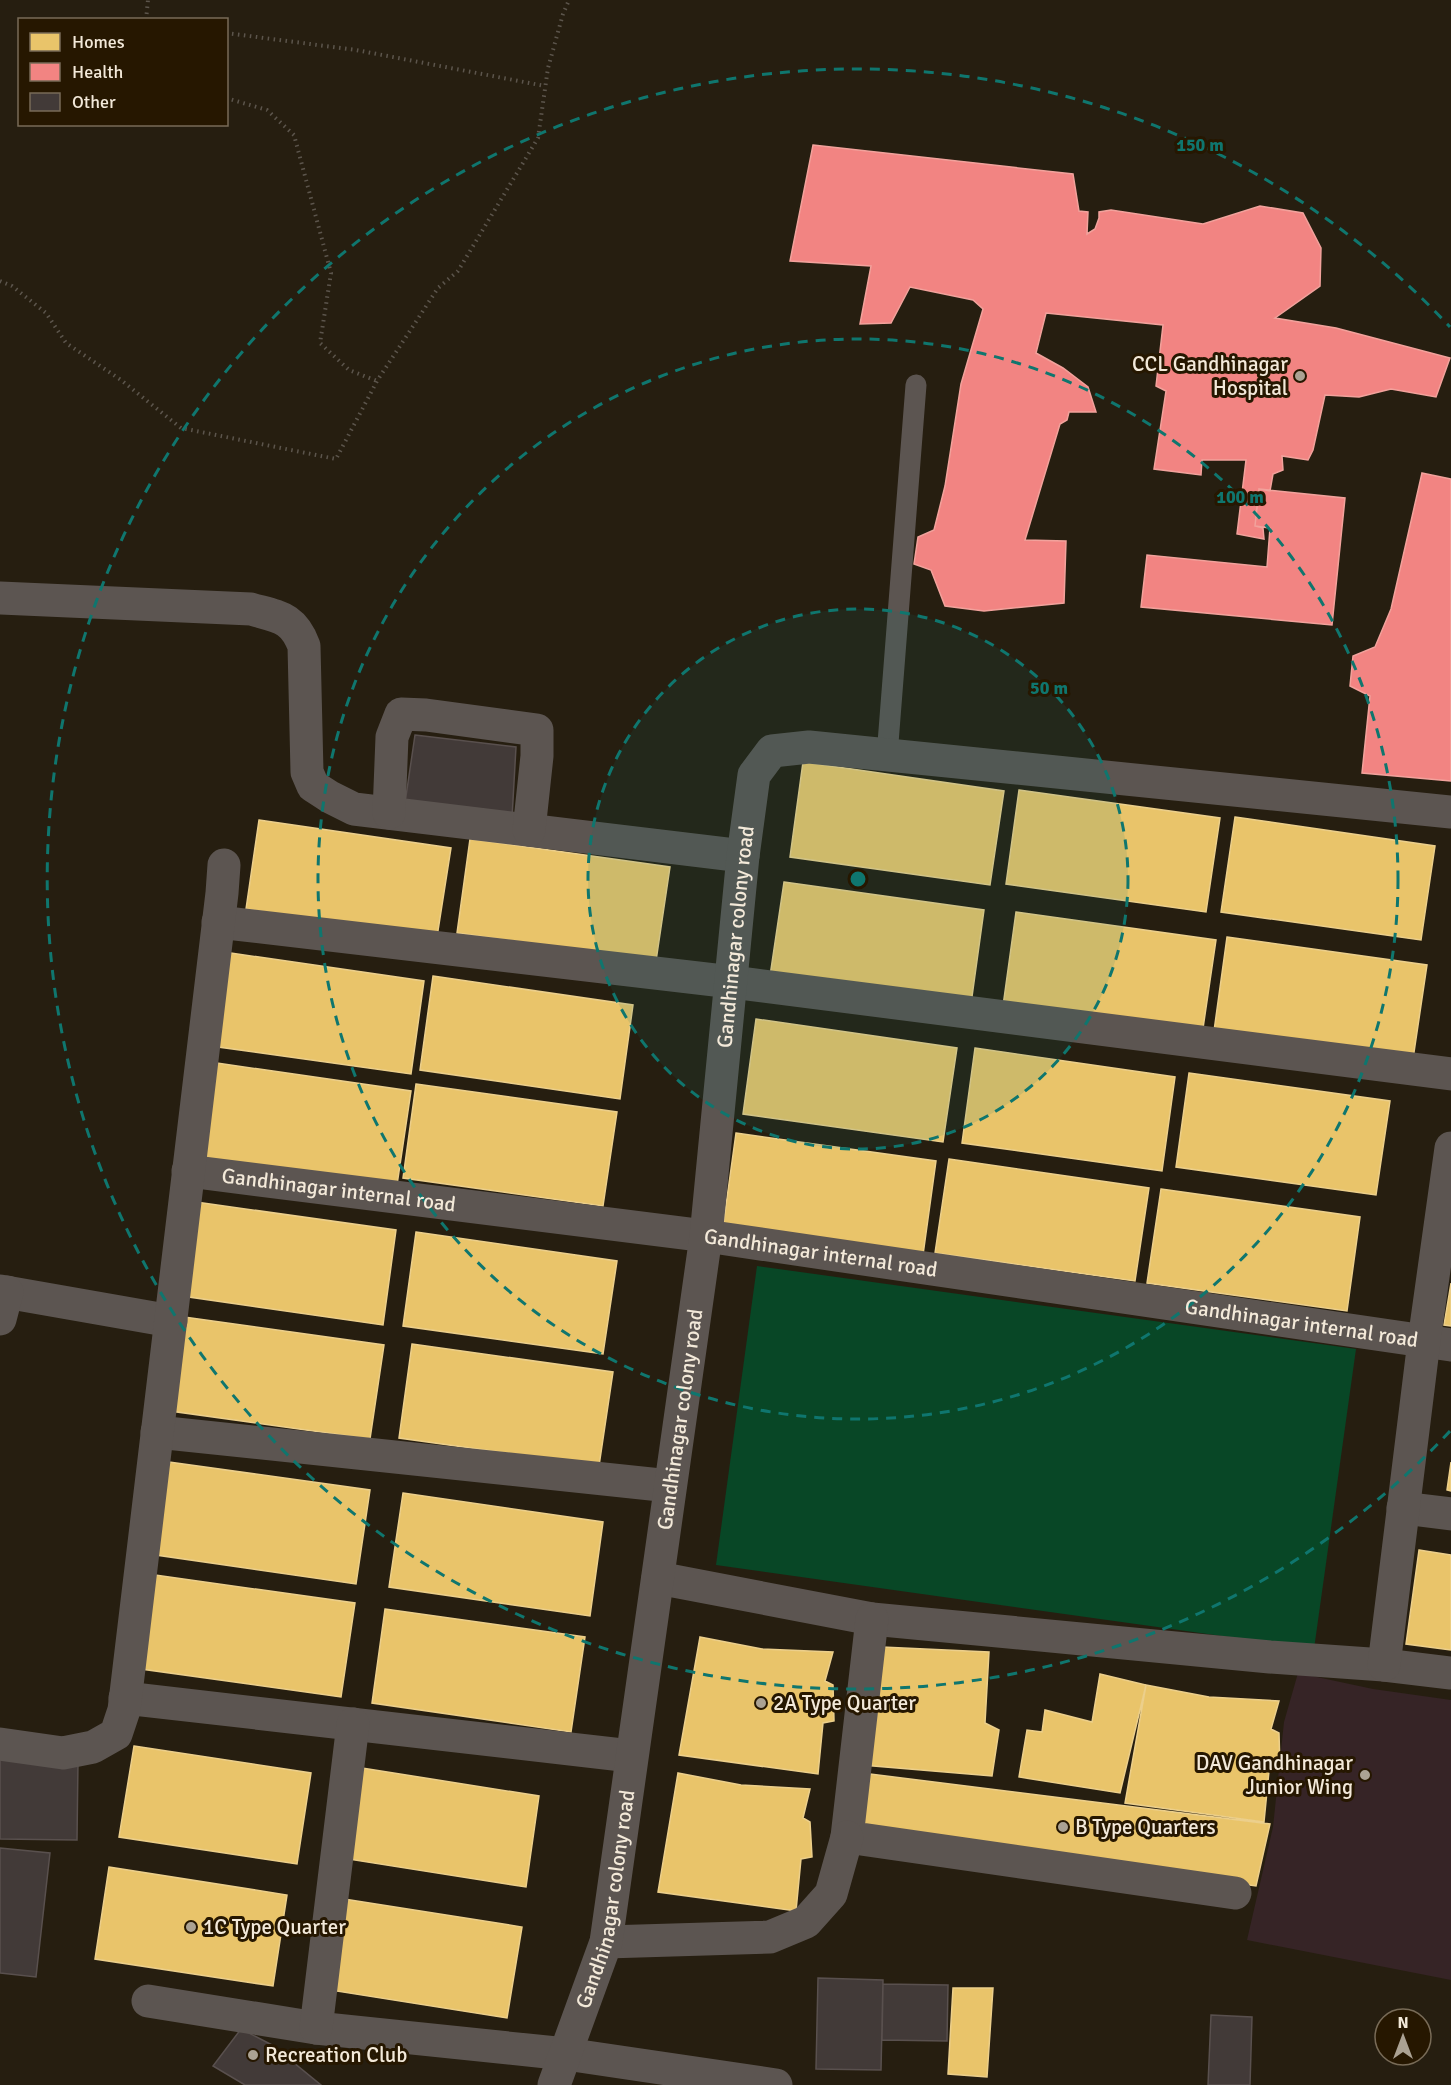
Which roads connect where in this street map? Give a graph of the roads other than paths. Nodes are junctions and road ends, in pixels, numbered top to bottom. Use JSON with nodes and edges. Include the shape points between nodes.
{"nodes":[{"id":1,"x":916,"y":385,"type":"dead end"},
{"id":2,"x":0,"y":598,"type":"edge"},
{"id":3,"x":887,"y":756,"type":"junction"},
{"id":4,"x":1451,"y":812,"type":"edge"},
{"id":5,"x":389,"y":813,"type":"junction"},
{"id":6,"x":529,"y":830,"type":"junction"},
{"id":7,"x":743,"y":856,"type":"junction"},
{"id":8,"x":224,"y":865,"type":"dead end"},
{"id":9,"x":218,"y":922,"type":"junction"},
{"id":10,"x":732,"y":982,"type":"junction"},
{"id":11,"x":1451,"y":1074,"type":"edge"},
{"id":12,"x":1451,"y":1148,"type":"edge"},
{"id":13,"x":188,"y":1171,"type":"junction"},
{"id":14,"x":706,"y":1236,"type":"junction"},
{"id":15,"x":2,"y":1301,"type":"edge"},
{"id":16,"x":171,"y":1321,"type":"junction"},
{"id":17,"x":1438,"y":1343,"type":"edge"},
{"id":18,"x":157,"y":1432,"type":"junction"},
{"id":19,"x":670,"y":1486,"type":"junction"},
{"id":20,"x":1403,"y":1508,"type":"junction"},
{"id":21,"x":1451,"y":1514,"type":"edge"},
{"id":22,"x":658,"y":1578,"type":"junction"},
{"id":23,"x":872,"y":1619,"type":"junction"},
{"id":24,"x":1384,"y":1665,"type":"junction"},
{"id":25,"x":1451,"y":1673,"type":"edge"},
{"id":26,"x":125,"y":1698,"type":"junction"},
{"id":27,"x":353,"y":1724,"type":"junction"},
{"id":28,"x":0,"y":1744,"type":"edge"},
{"id":29,"x":631,"y":1756,"type":"junction"},
{"id":30,"x":847,"y":1837,"type":"junction"},
{"id":31,"x":1234,"y":1893,"type":"dead end"},
{"id":32,"x":606,"y":1942,"type":"junction"},
{"id":33,"x":148,"y":2001,"type":"dead end"},
{"id":34,"x":316,"y":2028,"type":"junction"},
{"id":35,"x":566,"y":2054,"type":"junction"},
{"id":36,"x":554,"y":2085,"type":"edge"},
{"id":37,"x":776,"y":2085,"type":"edge"}],
"edges":[{"from":1,"to":3,"type":"lane"},
{"from":2,"to":5,"type":"street","via":[[251,609],[280,617],[298,629],[304,646],[307,772],[313,786],[354,809]]},
{"from":3,"to":4,"type":"street"},
{"from":3,"to":7,"type":"street","name":"Gandhinagar colony road","via":[[809,747],[772,751],[754,775]]},
{"from":5,"to":6,"type":"street"},
{"from":5,"to":6,"type":"street","via":[[392,737],[401,714],[426,715],[537,730]]},
{"from":6,"to":7,"type":"street"},
{"from":7,"to":10,"type":"street","name":"Gandhinagar colony road"},
{"from":8,"to":9,"type":"street"},
{"from":9,"to":10,"type":"street"},
{"from":9,"to":13,"type":"street"},
{"from":10,"to":11,"type":"street"},
{"from":10,"to":14,"type":"street","name":"Gandhinagar colony road"},
{"from":12,"to":17,"type":"street"},
{"from":13,"to":14,"type":"street","name":"Gandhinagar internal road"},
{"from":13,"to":16,"type":"street"},
{"from":14,"to":17,"type":"street","name":"Gandhinagar internal road"},
{"from":14,"to":19,"type":"street","name":"Gandhinagar colony road"},
{"from":15,"to":16,"type":"street"},
{"from":16,"to":18,"type":"street"},
{"from":17,"to":20,"type":"street"},
{"from":18,"to":19,"type":"street"},
{"from":18,"to":26,"type":"street"},
{"from":19,"to":22,"type":"street","name":"Gandhinagar colony road"},
{"from":20,"to":21,"type":"street"},
{"from":20,"to":24,"type":"street"},
{"from":22,"to":23,"type":"street"},
{"from":22,"to":29,"type":"street","name":"Gandhinagar colony road"},
{"from":23,"to":24,"type":"street"},
{"from":23,"to":30,"type":"street"},
{"from":24,"to":25,"type":"street"},
{"from":26,"to":27,"type":"street"},
{"from":26,"to":28,"type":"street","via":[[116,1734],[93,1748],[63,1753]]},
{"from":27,"to":29,"type":"street"},
{"from":27,"to":34,"type":"street"},
{"from":29,"to":32,"type":"street","name":"Gandhinagar colony road"},
{"from":30,"to":31,"type":"street"},
{"from":30,"to":32,"type":"street","via":[[831,1894],[806,1922],[770,1937]]},
{"from":32,"to":35,"type":"street","name":"Gandhinagar colony road"},
{"from":33,"to":34,"type":"street"},
{"from":34,"to":35,"type":"street"},
{"from":35,"to":36,"type":"street","name":"Gandhinagar colony road"},
{"from":35,"to":37,"type":"street"}]}
